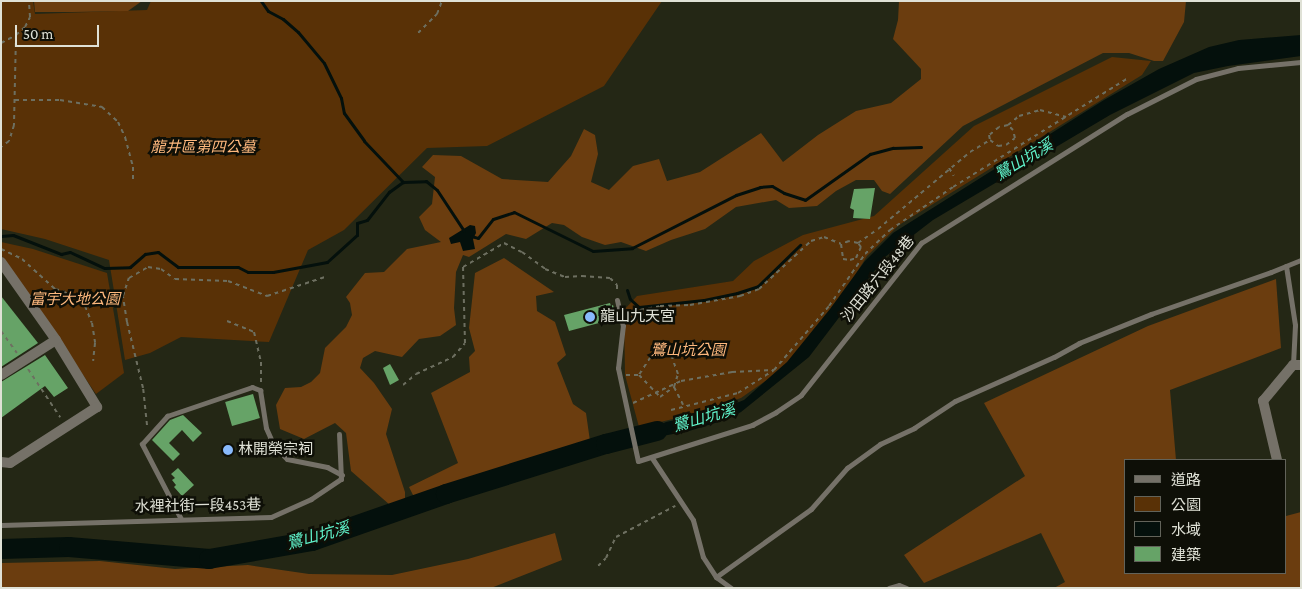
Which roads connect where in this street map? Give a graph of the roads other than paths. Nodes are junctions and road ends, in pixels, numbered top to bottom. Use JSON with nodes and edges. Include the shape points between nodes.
{"nodes":[{"id":1,"x":1301,"y":62,"type":"edge"},
{"id":2,"x":1301,"y":260,"type":"edge"},
{"id":3,"x":1,"y":262,"type":"edge"},
{"id":4,"x":1286,"y":266,"type":"junction"},
{"id":5,"x":617,"y":300,"type":"road end"},
{"id":6,"x":56,"y":340,"type":"junction"},
{"id":7,"x":1297,"y":365,"type":"edge"},
{"id":8,"x":1,"y":375,"type":"edge"},
{"id":9,"x":339,"y":434,"type":"dead end"},
{"id":10,"x":652,"y":458,"type":"junction"},
{"id":11,"x":1277,"y":459,"type":"edge"},
{"id":12,"x":1,"y":462,"type":"edge"},
{"id":13,"x":342,"y":475,"type":"junction"},
{"id":14,"x":181,"y":519,"type":"junction"},
{"id":15,"x":1,"y":525,"type":"edge"},
{"id":16,"x":716,"y":577,"type":"junction"},
{"id":17,"x":731,"y":588,"type":"edge"},
{"id":18,"x":889,"y":588,"type":"edge"},
{"id":19,"x":906,"y":588,"type":"edge"}],
"edges":[{"from":1,"to":10,"type":"lane","name":"沙田路六段48巷","via":[[1238,68],[1196,79],[1127,114],[921,243],[801,395],[752,424]]},
{"from":2,"to":4,"type":"lane"},
{"from":3,"to":6,"type":"street"},
{"from":4,"to":7,"type":"lane"},
{"from":4,"to":16,"type":"lane","via":[[1079,342],[1054,357],[955,401],[914,428],[880,444],[847,468],[812,509]]},
{"from":5,"to":10,"type":"lane","name":"沙田路六段48巷","via":[[623,325],[618,368],[638,462]]},
{"from":6,"to":8,"type":"street"},
{"from":6,"to":12,"type":"street","via":[[97,407],[10,463]]},
{"from":7,"to":11,"type":"street","via":[[1263,401]]},
{"from":9,"to":13,"type":"lane"},
{"from":10,"to":16,"type":"lane","via":[[693,520],[703,558]]},
{"from":13,"to":14,"type":"lane","name":"水裡社街一段453巷","via":[[311,499],[271,517]]},
{"from":13,"to":14,"type":"lane","via":[[327,467],[287,459],[274,446],[266,428],[260,390],[252,387],[167,416],[142,444]]},
{"from":14,"to":15,"type":"lane","name":"水裡社街一段453巷"},
{"from":16,"to":17,"type":"lane"},
{"from":18,"to":19,"type":"lane","via":[[899,585]]}]}
